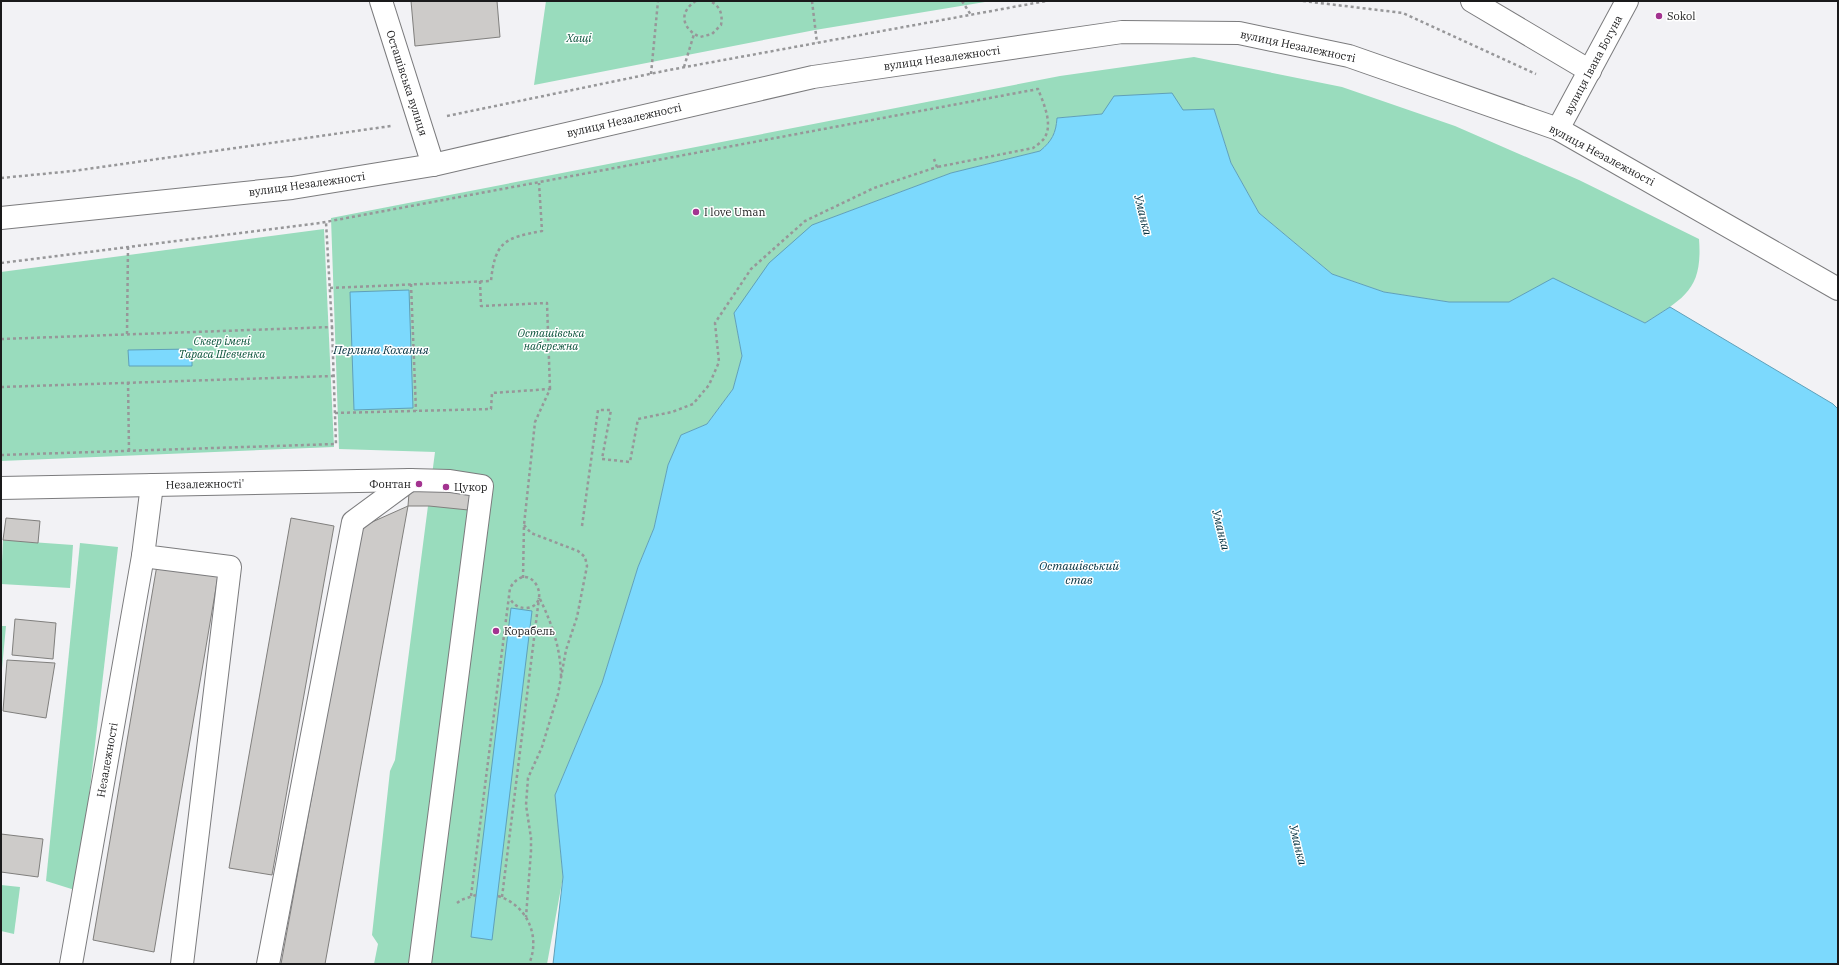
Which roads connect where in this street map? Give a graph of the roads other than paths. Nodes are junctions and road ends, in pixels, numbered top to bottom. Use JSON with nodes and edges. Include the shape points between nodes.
{"nodes":[{"id":1,"x":381,"y":1,"type":"edge"},
{"id":2,"x":1472,"y":1,"type":"edge"},
{"id":3,"x":1627,"y":1,"type":"edge"},
{"id":4,"x":1590,"y":71,"type":"junction"},
{"id":5,"x":1558,"y":129,"type":"junction"},
{"id":6,"x":433,"y":165,"type":"junction"},
{"id":7,"x":1,"y":218,"type":"edge"},
{"id":8,"x":1838,"y":289,"type":"edge"},
{"id":9,"x":410,"y":480,"type":"junction"},
{"id":10,"x":152,"y":485,"type":"junction"},
{"id":11,"x":1,"y":488,"type":"edge"},
{"id":12,"x":144,"y":556,"type":"junction"},
{"id":13,"x":71,"y":964,"type":"edge"},
{"id":14,"x":182,"y":964,"type":"edge"},
{"id":15,"x":268,"y":964,"type":"edge"},
{"id":16,"x":420,"y":964,"type":"edge"}],
"edges":[{"from":1,"to":6,"type":"street","name":"Осташівська вулиця"},
{"from":2,"to":4,"type":"street"},
{"from":3,"to":4,"type":"street","name":"вулиця Івана Богуна"},
{"from":4,"to":5,"type":"street","name":"вулиця Івана Богуна"},
{"from":5,"to":6,"type":"street","name":"вулиця Незалежності","via":[[1349,56],[1239,33],[1122,32],[812,77]]},
{"from":5,"to":8,"type":"street","name":"вулиця Незалежності"},
{"from":6,"to":7,"type":"street","name":"вулиця Незалежності","via":[[292,188]]},
{"from":9,"to":10,"type":"street","name":"Незалежності'"},
{"from":9,"to":15,"type":"street","via":[[353,522]]},
{"from":9,"to":16,"type":"street","name":"Незалежності'","via":[[450,481],[482,486]]},
{"from":10,"to":11,"type":"street","name":"Незалежності'"},
{"from":10,"to":12,"type":"street","name":"Незалежності"},
{"from":12,"to":13,"type":"street","name":"Незалежності"},
{"from":12,"to":14,"type":"street","via":[[230,567]]}]}
